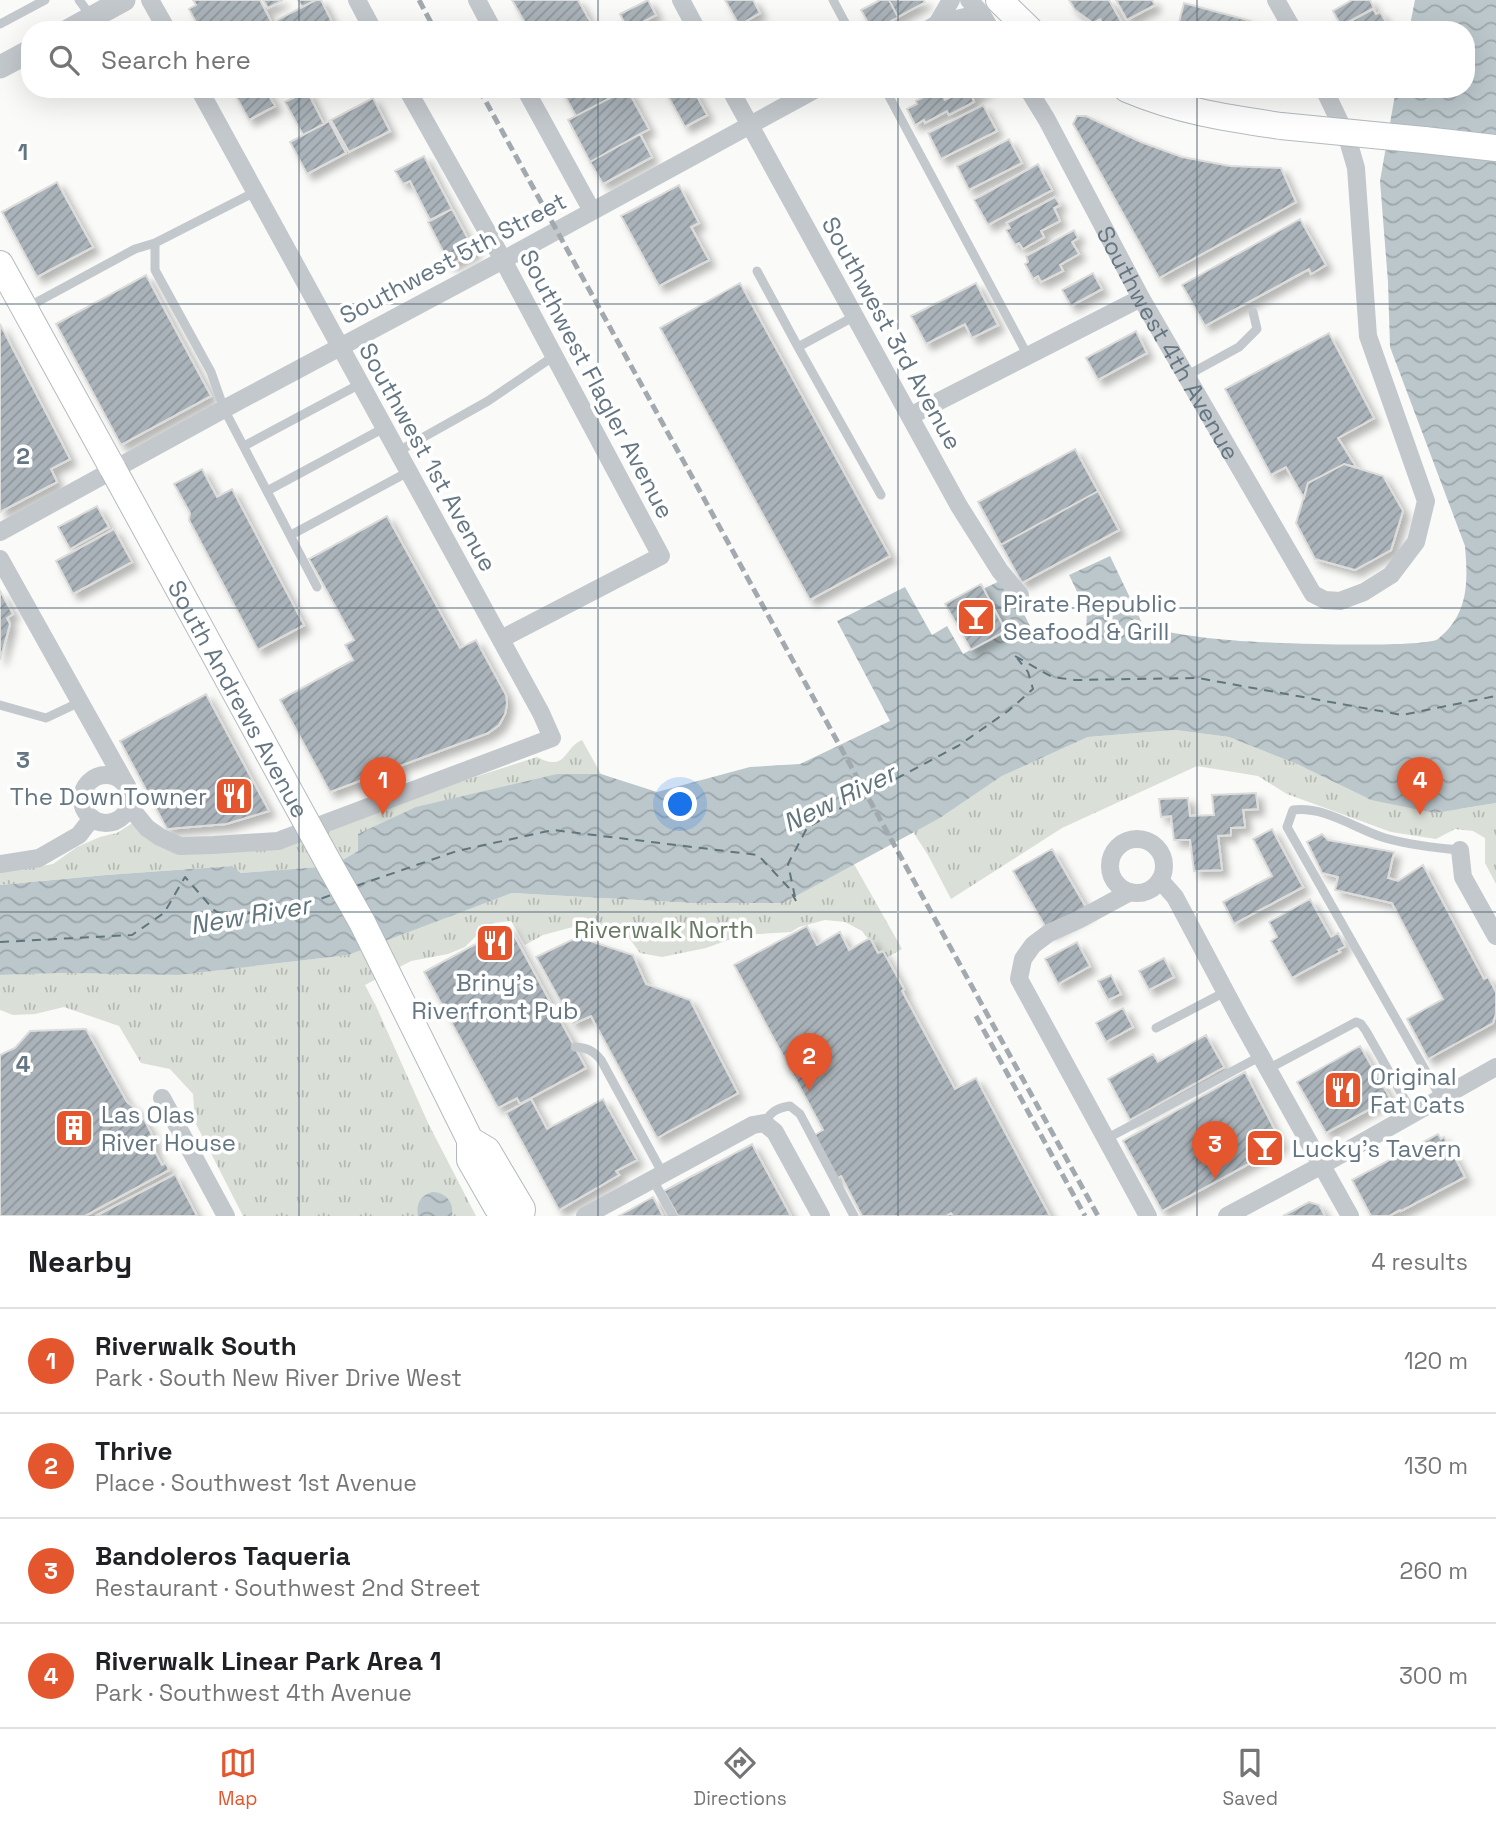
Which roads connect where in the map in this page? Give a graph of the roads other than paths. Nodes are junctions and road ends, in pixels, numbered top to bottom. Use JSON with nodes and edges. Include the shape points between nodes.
{"nodes":[{"id":1,"x":45,"y":0,"type":"edge"},
{"id":2,"x":150,"y":0,"type":"edge"},
{"id":3,"x":357,"y":0,"type":"edge"},
{"id":4,"x":477,"y":0,"type":"edge"},
{"id":5,"x":681,"y":0,"type":"edge"},
{"id":6,"x":833,"y":0,"type":"edge"},
{"id":7,"x":951,"y":0,"type":"edge"},
{"id":8,"x":1276,"y":0,"type":"edge"},
{"id":9,"x":118,"y":1,"type":"edge"},
{"id":10,"x":983,"y":4,"type":"edge"},
{"id":11,"x":86,"y":9,"type":"edge"},
{"id":12,"x":162,"y":21,"type":"edge"},
{"id":13,"x":368,"y":21,"type":"edge"},
{"id":14,"x":488,"y":21,"type":"edge"},
{"id":15,"x":692,"y":21,"type":"edge"},
{"id":16,"x":844,"y":21,"type":"edge"},
{"id":17,"x":936,"y":21,"type":"edge"},
{"id":18,"x":945,"y":21,"type":"edge"},
{"id":19,"x":988,"y":21,"type":"edge"},
{"id":20,"x":1014,"y":21,"type":"edge"},
{"id":21,"x":1288,"y":21,"type":"edge"},
{"id":22,"x":0,"y":24,"type":"edge"},
{"id":23,"x":21,"y":56,"type":"edge"},
{"id":24,"x":0,"y":66,"type":"edge"},
{"id":25,"x":204,"y":98,"type":"edge"},
{"id":26,"x":412,"y":98,"type":"edge"},
{"id":27,"x":531,"y":98,"type":"edge"},
{"id":28,"x":735,"y":98,"type":"edge"},
{"id":29,"x":799,"y":98,"type":"edge"},
{"id":30,"x":890,"y":98,"type":"edge"},
{"id":31,"x":1034,"y":98,"type":"edge"},
{"id":32,"x":1149,"y":98,"type":"edge"},
{"id":33,"x":1328,"y":98,"type":"edge"},
{"id":34,"x":750,"y":124,"type":"junction"},
{"id":35,"x":1496,"y":148,"type":"edge"},
{"id":36,"x":255,"y":192,"type":"junction"},
{"id":37,"x":592,"y":211,"type":"junction"},
{"id":38,"x":155,"y":243,"type":"junction"},
{"id":39,"x":503,"y":260,"type":"junction"},
{"id":40,"x":0,"y":264,"type":"edge"},
{"id":41,"x":757,"y":271,"type":"dead end"},
{"id":42,"x":1141,"y":298,"type":"junction"},
{"id":43,"x":24,"y":309,"type":"junction"},
{"id":44,"x":1253,"y":312,"type":"dead end"},
{"id":45,"x":855,"y":316,"type":"junction"},
{"id":46,"x":340,"y":347,"type":"junction"},
{"id":47,"x":799,"y":347,"type":"junction"},
{"id":48,"x":554,"y":356,"type":"junction"},
{"id":49,"x":1028,"y":356,"type":"junction"},
{"id":50,"x":1186,"y":376,"type":"junction"},
{"id":51,"x":360,"y":384,"type":"junction"},
{"id":52,"x":224,"y":409,"type":"junction"},
{"id":53,"x":910,"y":416,"type":"junction"},
{"id":54,"x":384,"y":428,"type":"junction"},
{"id":55,"x":244,"y":446,"type":"junction"},
{"id":56,"x":397,"y":452,"type":"junction"},
{"id":57,"x":113,"y":469,"type":"junction"},
{"id":58,"x":408,"y":472,"type":"junction"},
{"id":59,"x":268,"y":491,"type":"junction"},
{"id":60,"x":881,"y":495,"type":"dead end"},
{"id":61,"x":0,"y":532,"type":"edge"},
{"id":62,"x":291,"y":535,"type":"junction"},
{"id":63,"x":0,"y":559,"type":"edge"},
{"id":64,"x":317,"y":587,"type":"dead end"},
{"id":65,"x":1020,"y":595,"type":"dead end"},
{"id":66,"x":501,"y":639,"type":"junction"},
{"id":67,"x":80,"y":702,"type":"junction"},
{"id":68,"x":0,"y":705,"type":"edge"},
{"id":69,"x":99,"y":737,"type":"junction"},
{"id":70,"x":94,"y":778,"type":"junction"},
{"id":71,"x":127,"y":786,"type":"junction"},
{"id":72,"x":129,"y":806,"type":"junction"},
{"id":73,"x":92,"y":818,"type":"junction"},
{"id":74,"x":1460,"y":850,"type":"joint"},
{"id":75,"x":0,"y":864,"type":"edge"},
{"id":76,"x":1160,"y":880,"type":"junction"},
{"id":77,"x":1130,"y":892,"type":"junction"},
{"id":78,"x":1496,"y":936,"type":"edge"},
{"id":79,"x":1225,"y":992,"type":"junction"},
{"id":80,"x":1156,"y":1028,"type":"dead end"},
{"id":81,"x":575,"y":1047,"type":"dead end"},
{"id":82,"x":1264,"y":1062,"type":"junction"},
{"id":83,"x":1496,"y":1067,"type":"edge"},
{"id":84,"x":162,"y":1098,"type":"dead end"},
{"id":85,"x":1441,"y":1098,"type":"junction"},
{"id":86,"x":1413,"y":1114,"type":"junction"},
{"id":87,"x":764,"y":1123,"type":"junction"},
{"id":88,"x":1106,"y":1139,"type":"junction"},
{"id":89,"x":470,"y":1140,"type":"junction"},
{"id":90,"x":1322,"y":1165,"type":"junction"},
{"id":91,"x":658,"y":1177,"type":"junction"},
{"id":92,"x":226,"y":1216,"type":"edge"},
{"id":93,"x":508,"y":1216,"type":"edge"},
{"id":94,"x":521,"y":1216,"type":"edge"},
{"id":95,"x":585,"y":1216,"type":"edge"},
{"id":96,"x":673,"y":1216,"type":"edge"},
{"id":97,"x":821,"y":1216,"type":"edge"},
{"id":98,"x":854,"y":1216,"type":"edge"},
{"id":99,"x":1148,"y":1216,"type":"edge"},
{"id":100,"x":1227,"y":1216,"type":"edge"},
{"id":101,"x":1350,"y":1216,"type":"edge"}],
"edges":[{"from":1,"to":22,"type":"lane"},
{"from":2,"to":12,"type":"street"},
{"from":3,"to":13,"type":"street"},
{"from":4,"to":14,"type":"street"},
{"from":5,"to":15,"type":"street"},
{"from":6,"to":16,"type":"lane"},
{"from":7,"to":17,"type":"street"},
{"from":8,"to":21,"type":"street"},
{"from":9,"to":11,"type":"street"},
{"from":10,"to":18,"type":"street"},
{"from":10,"to":19,"type":"street"},
{"from":10,"to":20,"type":"main road"},
{"from":23,"to":24,"type":"street"},
{"from":25,"to":36,"type":"street","name":"Southwest 1st Avenue"},
{"from":26,"to":39,"type":"street","name":"Southwest Flagler Avenue"},
{"from":27,"to":37,"type":"street"},
{"from":28,"to":34,"type":"street","name":"Southwest 3rd Avenue"},
{"from":29,"to":34,"type":"street","name":"Southwest 5th Street"},
{"from":30,"to":49,"type":"lane"},
{"from":31,"to":42,"type":"street","name":"Southwest 4th Avenue"},
{"from":32,"to":35,"type":"main road","bridge":true,"via":[[1212,116],[1282,127]]},
{"from":33,"to":50,"type":"street","name":"Southwest 4th Avenue","via":[[1356,168],[1368,337],[1426,501],[1416,542],[1391,575],[1340,601],[1313,594]]},
{"from":34,"to":37,"type":"street","name":"Southwest 5th Street"},
{"from":34,"to":45,"type":"street","name":"Southwest 3rd Avenue"},
{"from":36,"to":38,"type":"lane"},
{"from":36,"to":46,"type":"street","name":"Southwest 1st Avenue"},
{"from":37,"to":39,"type":"street","name":"Southwest 5th Street"},
{"from":38,"to":43,"type":"lane","via":[[135,249]]},
{"from":38,"to":52,"type":"lane","via":[[155,270],[211,372]]},
{"from":39,"to":46,"type":"street","name":"Southwest 5th Street"},
{"from":39,"to":48,"type":"street","name":"Southwest Flagler Avenue"},
{"from":40,"to":43,"type":"main road","name":"South Andrews Avenue"},
{"from":41,"to":47,"type":"lane"},
{"from":42,"to":49,"type":"street"},
{"from":42,"to":50,"type":"street","name":"Southwest 4th Avenue"},
{"from":43,"to":57,"type":"main road","name":"South Andrews Avenue"},
{"from":44,"to":50,"type":"lane","via":[[1256,329],[1239,347]]},
{"from":45,"to":47,"type":"lane"},
{"from":45,"to":53,"type":"street","name":"Southwest 3rd Avenue"},
{"from":46,"to":51,"type":"street","name":"Southwest 1st Avenue"},
{"from":46,"to":52,"type":"street","name":"Southwest 5th Street"},
{"from":47,"to":60,"type":"lane"},
{"from":48,"to":56,"type":"lane","via":[[488,401]]},
{"from":48,"to":66,"type":"street","name":"Southwest Flagler Avenue","via":[[662,556]]},
{"from":49,"to":53,"type":"street"},
{"from":51,"to":54,"type":"street","name":"Southwest 1st Avenue"},
{"from":51,"to":55,"type":"lane"},
{"from":52,"to":55,"type":"lane"},
{"from":52,"to":57,"type":"street","name":"Southwest 5th Street"},
{"from":53,"to":65,"type":"street","name":"Southwest 3rd Avenue","via":[[959,506]]},
{"from":54,"to":56,"type":"street","name":"Southwest 1st Avenue"},
{"from":54,"to":59,"type":"lane"},
{"from":55,"to":59,"type":"lane"},
{"from":56,"to":58,"type":"street","name":"Southwest 1st Avenue"},
{"from":57,"to":61,"type":"street","name":"Southwest 5th Street"},
{"from":57,"to":89,"type":"main road","name":"South Andrews Avenue","bridge":true,"via":[[362,922]]},
{"from":58,"to":62,"type":"lane"},
{"from":58,"to":66,"type":"street","name":"Southwest 1st Avenue"},
{"from":59,"to":62,"type":"lane"},
{"from":62,"to":64,"type":"lane"},
{"from":63,"to":67,"type":"street"},
{"from":66,"to":72,"type":"street","name":"Southwest 1st Avenue","via":[[552,738],[278,841],[180,846],[147,828]]},
{"from":67,"to":68,"type":"lane","via":[[46,718]]},
{"from":67,"to":69,"type":"street"},
{"from":69,"to":70,"type":"street","via":[[100,764]]},
{"from":69,"to":71,"type":"street"},
{"from":70,"to":71,"type":"street","via":[[116,777]]},
{"from":70,"to":73,"type":"street","via":[[82,797]]},
{"from":71,"to":72,"type":"street"},
{"from":72,"to":73,"type":"street","via":[[113,822]]},
{"from":73,"to":75,"type":"street","via":[[79,835],[38,859]]},
{"from":74,"to":78,"type":"street","via":[[1462,877]]},
{"from":74,"to":85,"type":"lane","via":[[1384,838],[1305,809],[1293,810],[1287,827]]},
{"from":76,"to":77,"type":"street","via":[[1147,891]]},
{"from":76,"to":77,"type":"street","via":[[1165,863],[1157,847],[1141,839],[1124,842],[1112,856],[1111,874]]},
{"from":76,"to":79,"type":"street","via":[[1175,897]]},
{"from":77,"to":88,"type":"street","via":[[1033,945],[1023,959],[1019,979]]},
{"from":79,"to":80,"type":"lane"},
{"from":79,"to":82,"type":"street"},
{"from":81,"to":91,"type":"lane","via":[[594,1051],[601,1060]]},
{"from":82,"to":86,"type":"lane","via":[[1356,1022],[1366,1031]]},
{"from":82,"to":88,"type":"lane"},
{"from":82,"to":90,"type":"street"},
{"from":83,"to":85,"type":"street"},
{"from":84,"to":92,"type":"street"},
{"from":85,"to":86,"type":"street"},
{"from":86,"to":90,"type":"street"},
{"from":87,"to":91,"type":"street"},
{"from":87,"to":97,"type":"street","via":[[775,1132]]},
{"from":87,"to":98,"type":"lane","via":[[777,1108],[790,1106],[800,1114]]},
{"from":88,"to":99,"type":"street"},
{"from":89,"to":93,"type":"main road","name":"South Andrews Avenue","via":[[470,1160],[497,1207]]},
{"from":89,"to":94,"type":"main road","name":"South Andrews Avenue","via":[[487,1150],[522,1209]]},
{"from":90,"to":100,"type":"street"},
{"from":90,"to":101,"type":"street"},
{"from":91,"to":95,"type":"street"},
{"from":91,"to":96,"type":"lane"}]}
